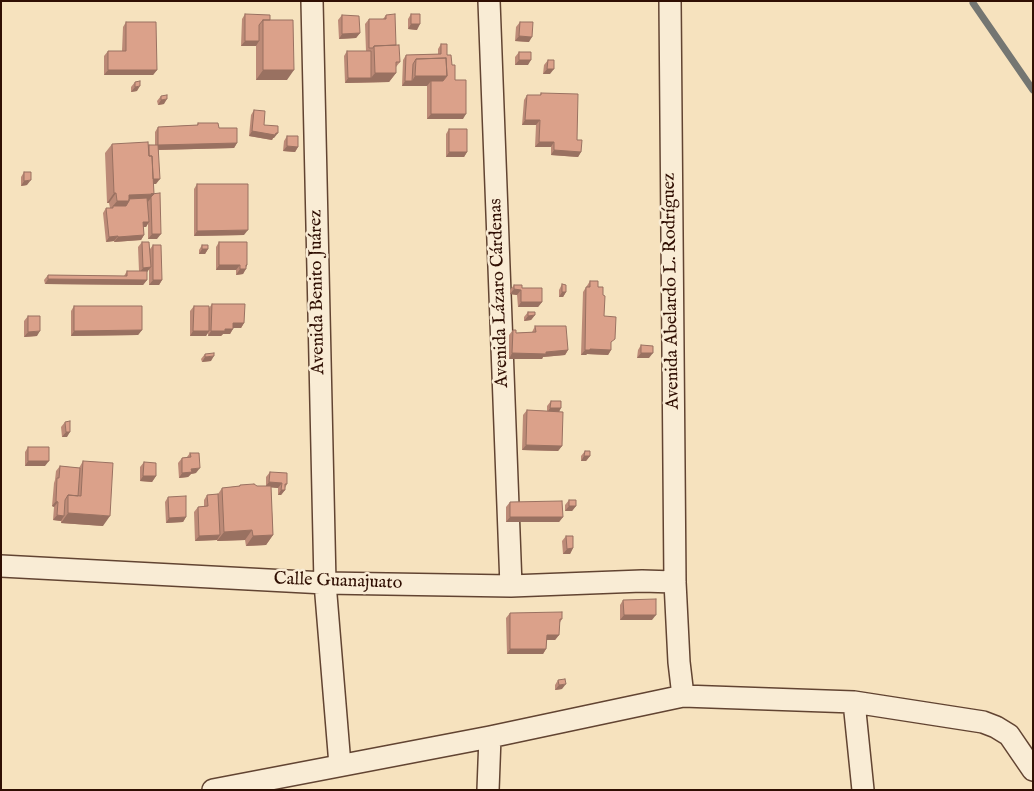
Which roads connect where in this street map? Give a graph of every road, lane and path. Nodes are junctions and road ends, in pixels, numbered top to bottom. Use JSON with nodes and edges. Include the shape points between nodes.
{"nodes":[{"id":1,"x":312,"y":1,"type":"edge"},
{"id":2,"x":489,"y":1,"type":"edge"},
{"id":3,"x":670,"y":1,"type":"edge"},
{"id":4,"x":1,"y":566,"type":"edge"},
{"id":5,"x":675,"y":582,"type":"junction"},
{"id":6,"x":325,"y":583,"type":"junction"},
{"id":7,"x":511,"y":586,"type":"junction"},
{"id":8,"x":683,"y":696,"type":"junction"},
{"id":9,"x":854,"y":702,"type":"junction"},
{"id":10,"x":490,"y":737,"type":"junction"},
{"id":11,"x":340,"y":765,"type":"junction"},
{"id":12,"x":1033,"y":770,"type":"edge"},
{"id":13,"x":213,"y":790,"type":"edge"},
{"id":14,"x":488,"y":790,"type":"edge"},
{"id":15,"x":863,"y":790,"type":"edge"}],
"edges":[{"from":1,"to":6,"type":"street","name":"Avenida Benito Juárez"},
{"from":2,"to":7,"type":"street","name":"Avenida Lázaro Cárdenas"},
{"from":3,"to":5,"type":"street","name":"Avenida Abelardo L. Rodríguez"},
{"from":4,"to":6,"type":"street","name":"Calle Guanajuato"},
{"from":5,"to":7,"type":"street","name":"Calle Guanajuato"},
{"from":5,"to":8,"type":"street","name":"Avenida Abelardo L. Rodríguez"},
{"from":6,"to":7,"type":"street","name":"Calle Guanajuato"},
{"from":6,"to":11,"type":"street","name":"Avenida Benito Juárez"},
{"from":8,"to":9,"type":"street"},
{"from":8,"to":10,"type":"street"},
{"from":9,"to":12,"type":"street","via":[[983,722],[1009,735]]},
{"from":9,"to":15,"type":"street"},
{"from":10,"to":11,"type":"street"},
{"from":10,"to":14,"type":"street"},
{"from":11,"to":13,"type":"street"}]}
